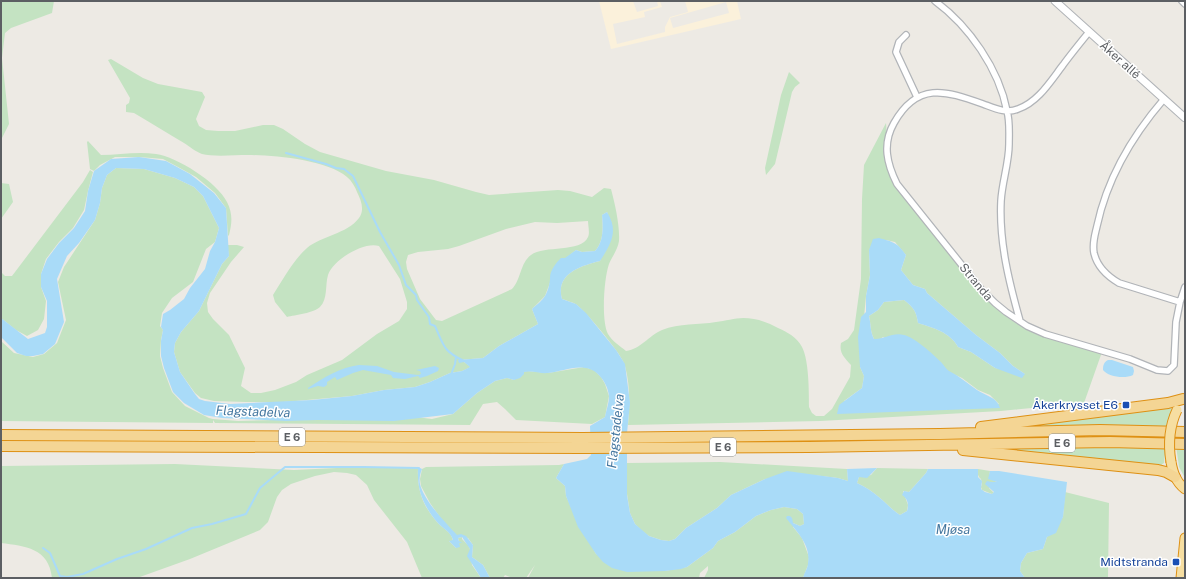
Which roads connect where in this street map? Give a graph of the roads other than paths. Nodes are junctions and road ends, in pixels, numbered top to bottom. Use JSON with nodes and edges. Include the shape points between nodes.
{"nodes":[{"id":1,"x":935,"y":1,"type":"edge"},
{"id":2,"x":1055,"y":1,"type":"edge"},
{"id":3,"x":1182,"y":1,"type":"edge"},
{"id":4,"x":1185,"y":4,"type":"edge"},
{"id":5,"x":1089,"y":32,"type":"junction"},
{"id":6,"x":906,"y":35,"type":"dead end"},
{"id":7,"x":917,"y":97,"type":"junction"},
{"id":8,"x":1164,"y":99,"type":"junction"},
{"id":9,"x":1008,"y":112,"type":"junction"},
{"id":10,"x":1185,"y":118,"type":"edge"},
{"id":11,"x":1185,"y":287,"type":"edge"},
{"id":12,"x":1180,"y":302,"type":"junction"},
{"id":13,"x":1020,"y":321,"type":"junction"},
{"id":14,"x":1184,"y":398,"type":"edge"},
{"id":15,"x":1185,"y":432,"type":"edge"},
{"id":16,"x":940,"y":434,"type":"junction"},
{"id":17,"x":1,"y":435,"type":"edge"},
{"id":18,"x":583,"y":443,"type":"junction"},
{"id":19,"x":636,"y":443,"type":"junction"},
{"id":20,"x":1185,"y":444,"type":"edge"},
{"id":21,"x":940,"y":445,"type":"junction"},
{"id":22,"x":1,"y":446,"type":"edge"},
{"id":23,"x":1174,"y":477,"type":"junction"},
{"id":24,"x":1185,"y":490,"type":"edge"},
{"id":25,"x":1185,"y":538,"type":"edge"},
{"id":26,"x":1181,"y":578,"type":"edge"}],
"edges":[{"from":1,"to":9,"type":"street","via":[[952,15],[985,58],[997,78]]},
{"from":2,"to":5,"type":"street","name":"Åker allé"},
{"from":3,"to":4,"type":"street"},
{"from":5,"to":8,"type":"street","name":"Åker allé"},
{"from":5,"to":9,"type":"street","via":[[1039,95],[1026,106]]},
{"from":6,"to":7,"type":"street","via":[[899,42],[896,52]]},
{"from":7,"to":9,"type":"street","via":[[932,94],[955,95]]},
{"from":7,"to":13,"type":"street","name":"Stranda","via":[[904,108],[892,126],[886,147],[892,174],[897,184],[981,289],[995,304]]},
{"from":8,"to":10,"type":"street","name":"Åker allé"},
{"from":8,"to":12,"type":"street","via":[[1138,132],[1114,176],[1093,243],[1099,264],[1112,279]]},
{"from":9,"to":13,"type":"street","via":[[1009,145],[1002,190],[1002,230],[1008,277]]},
{"from":11,"to":12,"type":"street"},
{"from":12,"to":13,"type":"street","name":"Stranda","via":[[1174,365],[1168,371],[1161,371],[1130,359],[1045,334]]},
{"from":14,"to":16,"type":"highway","number":"E 6","via":[[1168,403]]},
{"from":14,"to":23,"type":"highway","bridge":true,"via":[[1176,410],[1169,437]]},
{"from":15,"to":16,"type":"highway","number":"E 6","via":[[1100,430]]},
{"from":16,"to":19,"type":"highway","number":"E 6"},
{"from":17,"to":18,"type":"highway","number":"E 6"},
{"from":18,"to":19,"type":"highway","number":"E 6"},
{"from":18,"to":22,"type":"highway","number":"E 6"},
{"from":19,"to":21,"type":"highway","number":"E 6"},
{"from":20,"to":21,"type":"highway","number":"E 6","via":[[1103,442]]},
{"from":21,"to":23,"type":"highway","number":"E 6","via":[[1158,470]]},
{"from":23,"to":24,"type":"highway"},
{"from":25,"to":26,"type":"highway"}]}
